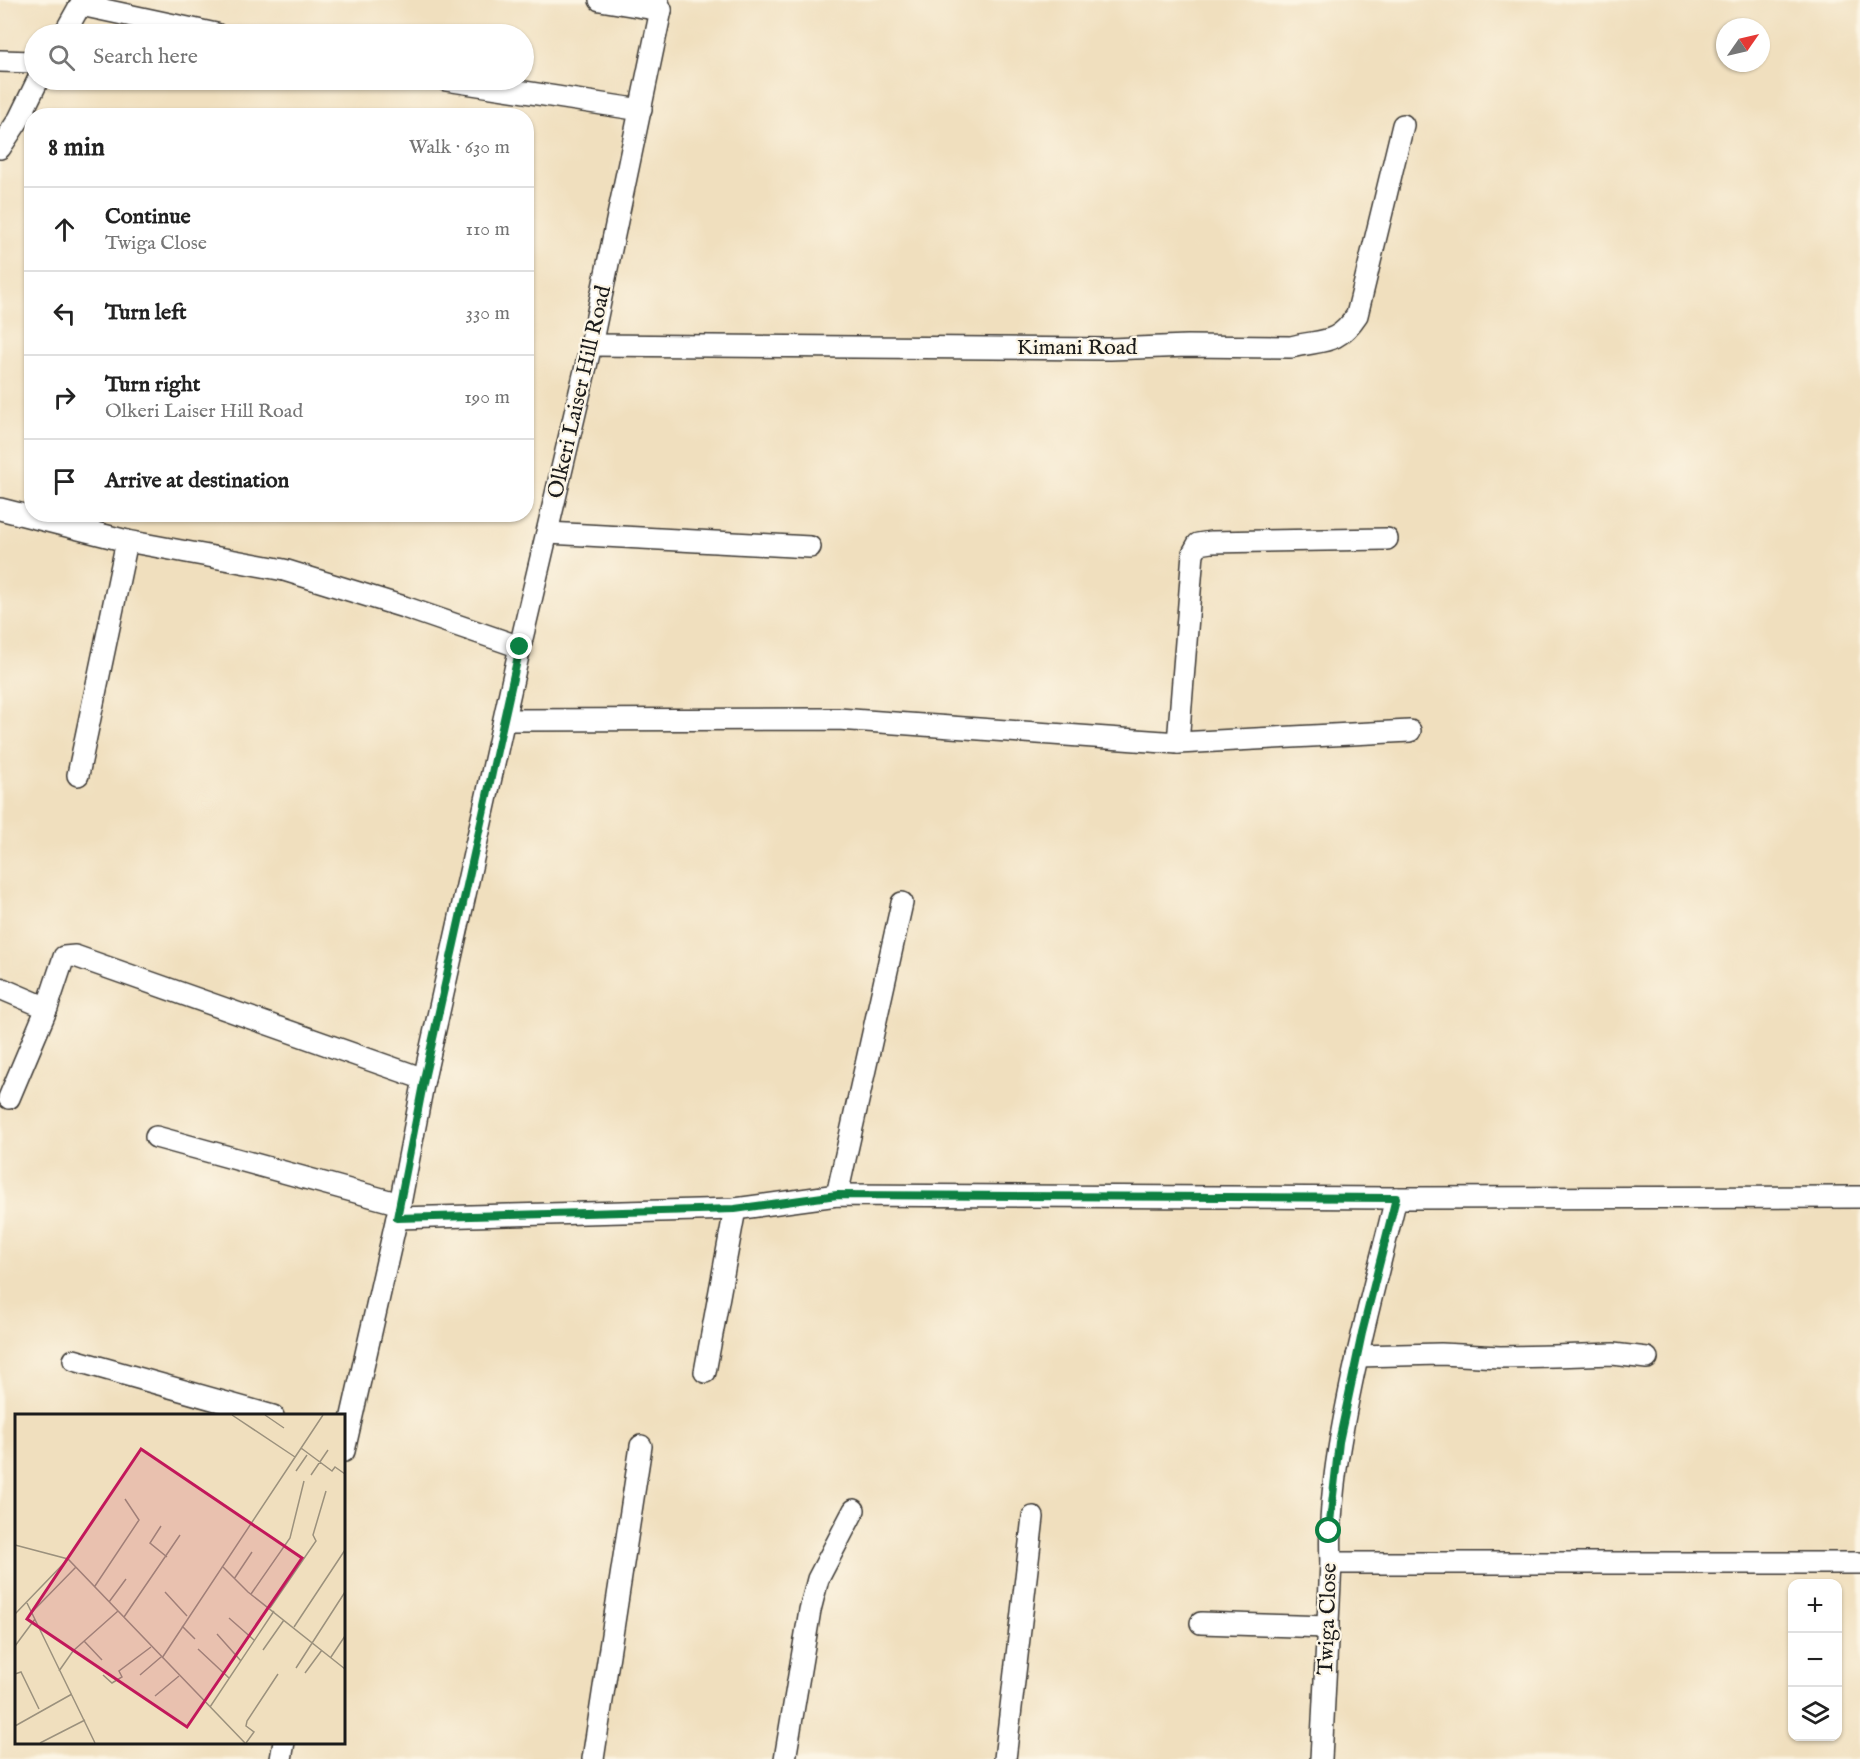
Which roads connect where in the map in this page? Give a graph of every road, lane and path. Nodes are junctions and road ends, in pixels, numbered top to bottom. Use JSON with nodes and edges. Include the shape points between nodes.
{"nodes":[{"id":1,"x":600,"y":0,"type":"edge"},
{"id":2,"x":82,"y":2,"type":"edge"},
{"id":3,"x":659,"y":5,"type":"edge"},
{"id":4,"x":70,"y":24,"type":"edge"},
{"id":5,"x":174,"y":24,"type":"edge"},
{"id":6,"x":0,"y":61,"type":"edge"},
{"id":7,"x":24,"y":62,"type":"edge"},
{"id":8,"x":34,"y":90,"type":"edge"},
{"id":9,"x":511,"y":90,"type":"edge"},
{"id":10,"x":25,"y":108,"type":"edge"},
{"id":11,"x":24,"y":109,"type":"edge"},
{"id":12,"x":641,"y":110,"type":"junction"},
{"id":13,"x":1403,"y":125,"type":"dead end"},
{"id":14,"x":0,"y":148,"type":"edge"},
{"id":15,"x":591,"y":345,"type":"junction"},
{"id":16,"x":0,"y":508,"type":"edge"},
{"id":17,"x":24,"y":514,"type":"edge"},
{"id":18,"x":54,"y":522,"type":"edge"},
{"id":19,"x":548,"y":533,"type":"junction"},
{"id":20,"x":1387,"y":538,"type":"dead end"},
{"id":21,"x":127,"y":541,"type":"junction"},
{"id":22,"x":810,"y":547,"type":"dead end"},
{"id":23,"x":520,"y":647,"type":"junction"},
{"id":24,"x":505,"y":720,"type":"junction"},
{"id":25,"x":1410,"y":731,"type":"dead end"},
{"id":26,"x":1178,"y":743,"type":"junction"},
{"id":27,"x":78,"y":775,"type":"dead end"},
{"id":28,"x":902,"y":903,"type":"dead end"},
{"id":29,"x":0,"y":988,"type":"edge"},
{"id":30,"x":47,"y":1008,"type":"junction"},
{"id":31,"x":424,"y":1079,"type":"junction"},
{"id":32,"x":9,"y":1098,"type":"dead end"},
{"id":33,"x":156,"y":1137,"type":"dead end"},
{"id":34,"x":837,"y":1195,"type":"junction"},
{"id":35,"x":1860,"y":1197,"type":"edge"},
{"id":36,"x":1396,"y":1198,"type":"junction"},
{"id":37,"x":735,"y":1209,"type":"junction"},
{"id":38,"x":398,"y":1211,"type":"junction"},
{"id":39,"x":1357,"y":1356,"type":"junction"},
{"id":40,"x":1647,"y":1358,"type":"dead end"},
{"id":41,"x":74,"y":1360,"type":"dead end"},
{"id":42,"x":705,"y":1372,"type":"dead end"},
{"id":43,"x":266,"y":1414,"type":"edge"},
{"id":44,"x":345,"y":1437,"type":"edge"},
{"id":45,"x":641,"y":1446,"type":"dead end"},
{"id":46,"x":854,"y":1510,"type":"dead end"},
{"id":47,"x":1033,"y":1517,"type":"dead end"},
{"id":48,"x":1331,"y":1563,"type":"junction"},
{"id":49,"x":1860,"y":1563,"type":"edge"},
{"id":50,"x":1201,"y":1623,"type":"dead end"},
{"id":51,"x":1328,"y":1627,"type":"junction"},
{"id":52,"x":284,"y":1744,"type":"edge"},
{"id":53,"x":281,"y":1759,"type":"edge"},
{"id":54,"x":593,"y":1759,"type":"edge"},
{"id":55,"x":785,"y":1759,"type":"edge"},
{"id":56,"x":1005,"y":1759,"type":"edge"},
{"id":57,"x":1321,"y":1759,"type":"edge"}],
"edges":[{"from":1,"to":3,"type":"street"},
{"from":2,"to":4,"type":"street"},
{"from":2,"to":5,"type":"street"},
{"from":3,"to":12,"type":"street","name":"Olkeri Laiser Hill Road"},
{"from":6,"to":7,"type":"street"},
{"from":8,"to":10,"type":"street"},
{"from":9,"to":12,"type":"street"},
{"from":11,"to":14,"type":"street"},
{"from":12,"to":15,"type":"street","name":"Olkeri Laiser Hill Road"},
{"from":13,"to":15,"type":"street","name":"Kimani Road","via":[[1356,315],[1348,329],[1318,344],[1110,349]]},
{"from":15,"to":19,"type":"street","name":"Olkeri Laiser Hill Road"},
{"from":16,"to":17,"type":"street"},
{"from":18,"to":21,"type":"street"},
{"from":19,"to":22,"type":"street"},
{"from":19,"to":23,"type":"street","name":"Olkeri Laiser Hill Road"},
{"from":20,"to":26,"type":"street","via":[[1198,544],[1193,553]]},
{"from":21,"to":23,"type":"street","via":[[284,570]]},
{"from":21,"to":27,"type":"street"},
{"from":23,"to":24,"type":"street","name":"Olkeri Laiser Hill Road"},
{"from":24,"to":26,"type":"street","via":[[838,719]]},
{"from":24,"to":31,"type":"street","name":"Olkeri Laiser Hill Road"},
{"from":25,"to":26,"type":"street"},
{"from":28,"to":34,"type":"street"},
{"from":29,"to":30,"type":"street"},
{"from":30,"to":31,"type":"street","via":[[64,957],[75,956]]},
{"from":30,"to":32,"type":"street"},
{"from":31,"to":38,"type":"street","name":"Olkeri Laiser Hill Road"},
{"from":33,"to":38,"type":"street"},
{"from":34,"to":36,"type":"street"},
{"from":34,"to":37,"type":"street"},
{"from":35,"to":36,"type":"street"},
{"from":36,"to":39,"type":"street","name":"Twiga Close"},
{"from":37,"to":38,"type":"street"},
{"from":37,"to":42,"type":"street"},
{"from":38,"to":44,"type":"street","name":"Olkeri Laiser Hill Road"},
{"from":39,"to":40,"type":"street","via":[[1613,1354]]},
{"from":39,"to":48,"type":"street","name":"Twiga Close","via":[[1339,1442],[1329,1531]]},
{"from":41,"to":43,"type":"street"},
{"from":45,"to":54,"type":"street"},
{"from":46,"to":55,"type":"street","via":[[818,1579]]},
{"from":47,"to":56,"type":"street"},
{"from":48,"to":49,"type":"street"},
{"from":48,"to":51,"type":"street","name":"Twiga Close"},
{"from":50,"to":51,"type":"street"},
{"from":51,"to":57,"type":"street","name":"Twiga Close"},
{"from":52,"to":53,"type":"street"}]}
